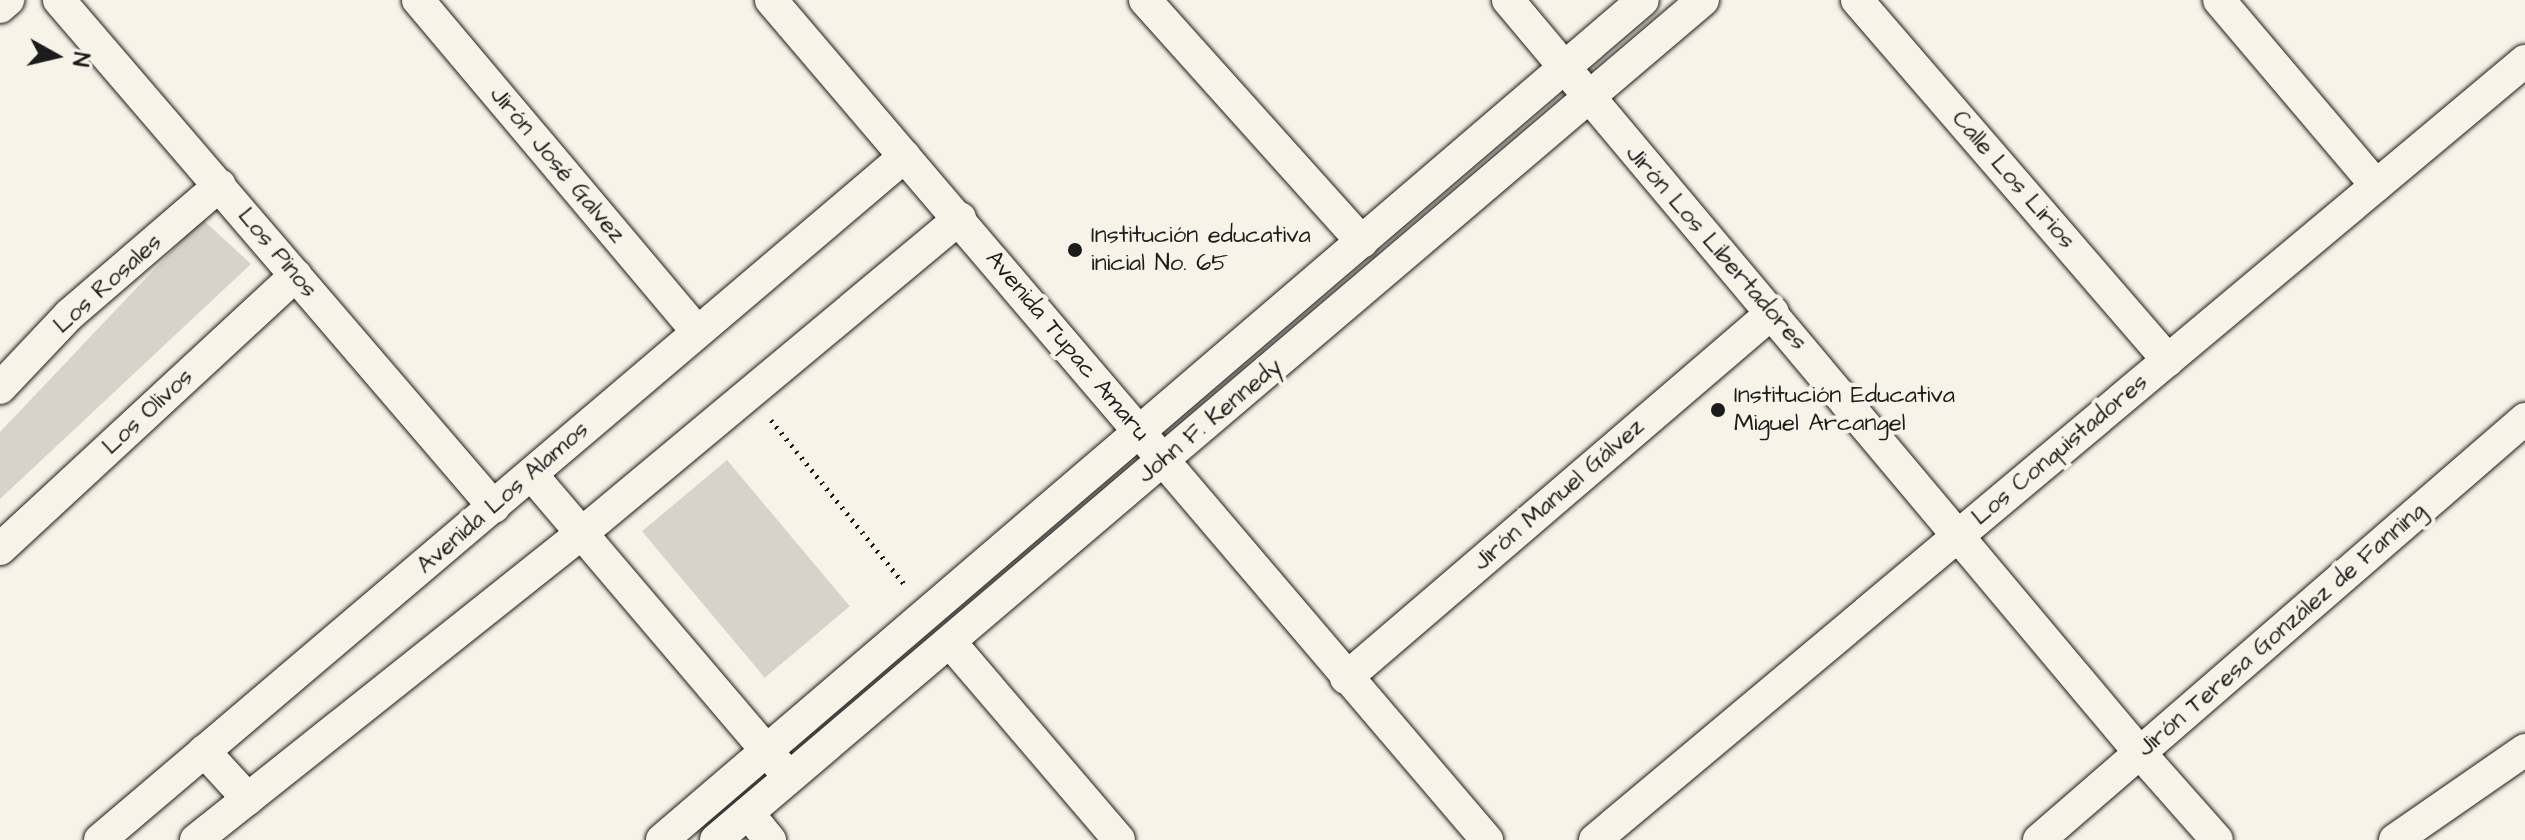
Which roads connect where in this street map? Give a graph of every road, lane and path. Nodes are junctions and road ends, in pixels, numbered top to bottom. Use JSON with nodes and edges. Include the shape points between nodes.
{"nodes":[{"id":1,"x":8,"y":0,"type":"edge"},
{"id":2,"x":59,"y":0,"type":"edge"},
{"id":3,"x":418,"y":0,"type":"edge"},
{"id":4,"x":771,"y":0,"type":"edge"},
{"id":5,"x":1145,"y":0,"type":"edge"},
{"id":6,"x":1508,"y":0,"type":"edge"},
{"id":7,"x":1643,"y":0,"type":"edge"},
{"id":8,"x":1703,"y":0,"type":"edge"},
{"id":9,"x":1857,"y":0,"type":"edge"},
{"id":10,"x":2219,"y":0,"type":"edge"},
{"id":11,"x":0,"y":7,"type":"edge"},
{"id":12,"x":2525,"y":61,"type":"edge"},
{"id":13,"x":1564,"y":69,"type":"junction"},
{"id":14,"x":1588,"y":98,"type":"junction"},
{"id":15,"x":905,"y":156,"type":"junction"},
{"id":16,"x":220,"y":185,"type":"junction"},
{"id":17,"x":2376,"y":185,"type":"junction"},
{"id":18,"x":960,"y":218,"type":"junction"},
{"id":19,"x":1362,"y":242,"type":"junction"},
{"id":20,"x":296,"y":275,"type":"junction"},
{"id":21,"x":1773,"y":312,"type":"junction"},
{"id":22,"x":696,"y":330,"type":"junction"},
{"id":23,"x":2168,"y":360,"type":"junction"},
{"id":24,"x":0,"y":388,"type":"edge"},
{"id":25,"x":749,"y":393,"type":"junction"},
{"id":26,"x":2525,"y":419,"type":"edge"},
{"id":27,"x":1140,"y":433,"type":"junction"},
{"id":28,"x":1164,"y":461,"type":"junction"},
{"id":29,"x":532,"y":475,"type":"junction"},
{"id":30,"x":494,"y":507,"type":"junction"},
{"id":31,"x":582,"y":533,"type":"junction"},
{"id":32,"x":1958,"y":536,"type":"junction"},
{"id":33,"x":0,"y":549,"type":"edge"},
{"id":34,"x":928,"y":614,"type":"junction"},
{"id":35,"x":950,"y":642,"type":"junction"},
{"id":36,"x":1346,"y":678,"type":"junction"},
{"id":37,"x":2525,"y":750,"type":"edge"},
{"id":38,"x":204,"y":751,"type":"junction"},
{"id":39,"x":766,"y":751,"type":"junction"},
{"id":40,"x":2140,"y":753,"type":"junction"},
{"id":41,"x":789,"y":778,"type":"junction"},
{"id":42,"x":248,"y":799,"type":"junction"},
{"id":43,"x":748,"y":813,"type":"junction"},
{"id":44,"x":100,"y":840,"type":"edge"},
{"id":45,"x":196,"y":840,"type":"edge"},
{"id":46,"x":662,"y":840,"type":"edge"},
{"id":47,"x":716,"y":840,"type":"edge"},
{"id":48,"x":770,"y":840,"type":"edge"},
{"id":49,"x":1119,"y":840,"type":"edge"},
{"id":50,"x":1487,"y":840,"type":"edge"},
{"id":51,"x":1595,"y":840,"type":"edge"},
{"id":52,"x":2039,"y":840,"type":"edge"},
{"id":53,"x":2217,"y":840,"type":"edge"},
{"id":54,"x":2395,"y":840,"type":"edge"}],
"edges":[{"from":1,"to":11,"type":"street"},
{"from":2,"to":16,"type":"street","name":"Los Pinos"},
{"from":3,"to":22,"type":"street","name":"Jirón José Galvez"},
{"from":4,"to":15,"type":"street","name":"Avenida Tupac Amaru"},
{"from":5,"to":19,"type":"street"},
{"from":6,"to":13,"type":"street","name":"Jirón Los Libertadores"},
{"from":7,"to":13,"type":"street","name":"John F. Kennedy"},
{"from":8,"to":14,"type":"street","name":"John F. Kennedy"},
{"from":9,"to":23,"type":"street","name":"Calle Los Lirios"},
{"from":10,"to":17,"type":"street"},
{"from":12,"to":17,"type":"street","name":"Los Conquistadores"},
{"from":13,"to":14,"type":"street","name":"Jirón Los Libertadores"},
{"from":13,"to":19,"type":"street","name":"John F. Kennedy"},
{"from":14,"to":21,"type":"street","name":"Jirón Los Libertadores"},
{"from":14,"to":28,"type":"street","name":"John F. Kennedy"},
{"from":15,"to":18,"type":"street","name":"Avenida Tupac Amaru"},
{"from":15,"to":22,"type":"street","name":"Avenida Los Alamos"},
{"from":16,"to":20,"type":"street","name":"Los Pinos"},
{"from":16,"to":24,"type":"street","name":"Los Rosales","via":[[69,315]]},
{"from":17,"to":23,"type":"street","name":"Los Conquistadores"},
{"from":18,"to":25,"type":"street"},
{"from":18,"to":27,"type":"street","name":"Avenida Tupac Amaru"},
{"from":19,"to":27,"type":"street","name":"John F. Kennedy"},
{"from":20,"to":30,"type":"street","name":"Los Pinos"},
{"from":20,"to":33,"type":"street","name":"Los Olivos"},
{"from":21,"to":32,"type":"street","name":"Jirón Los Libertadores"},
{"from":21,"to":36,"type":"street","name":"Jirón Manuel Gálvez"},
{"from":22,"to":29,"type":"street","name":"Avenida Los Alamos"},
{"from":23,"to":32,"type":"street","name":"Los Conquistadores"},
{"from":25,"to":31,"type":"street"},
{"from":25,"to":34,"type":"path"},
{"from":26,"to":40,"type":"street","name":"Jirón Teresa González de Fanning"},
{"from":27,"to":28,"type":"street","name":"Avenida Tupac Amaru"},
{"from":27,"to":34,"type":"street","name":"John F. Kennedy"},
{"from":28,"to":35,"type":"street","name":"John F. Kennedy"},
{"from":28,"to":36,"type":"street","name":"Avenida Tupac Amaru"},
{"from":29,"to":30,"type":"street","name":"Avenida Los Alamos"},
{"from":29,"to":31,"type":"street"},
{"from":30,"to":38,"type":"street","name":"Avenida Los Alamos"},
{"from":31,"to":39,"type":"street"},
{"from":31,"to":42,"type":"street"},
{"from":32,"to":40,"type":"street","name":"Jirón Los Libertadores"},
{"from":32,"to":51,"type":"street","name":"Los Conquistadores"},
{"from":34,"to":39,"type":"street","name":"John F. Kennedy"},
{"from":35,"to":41,"type":"street","name":"John F. Kennedy"},
{"from":35,"to":49,"type":"street"},
{"from":36,"to":50,"type":"street","name":"Avenida Tupac Amaru"},
{"from":37,"to":54,"type":"street"},
{"from":38,"to":42,"type":"street"},
{"from":38,"to":44,"type":"street","name":"Avenida Los Alamos"},
{"from":39,"to":41,"type":"street"},
{"from":39,"to":46,"type":"street","name":"John F. Kennedy"},
{"from":40,"to":52,"type":"street","name":"Jirón Teresa González de Fanning"},
{"from":40,"to":53,"type":"street","name":"Jirón Los Libertadores"},
{"from":41,"to":43,"type":"street","name":"John F. Kennedy"},
{"from":42,"to":45,"type":"street"},
{"from":43,"to":47,"type":"street","name":"John F. Kennedy"},
{"from":43,"to":48,"type":"street"}]}
